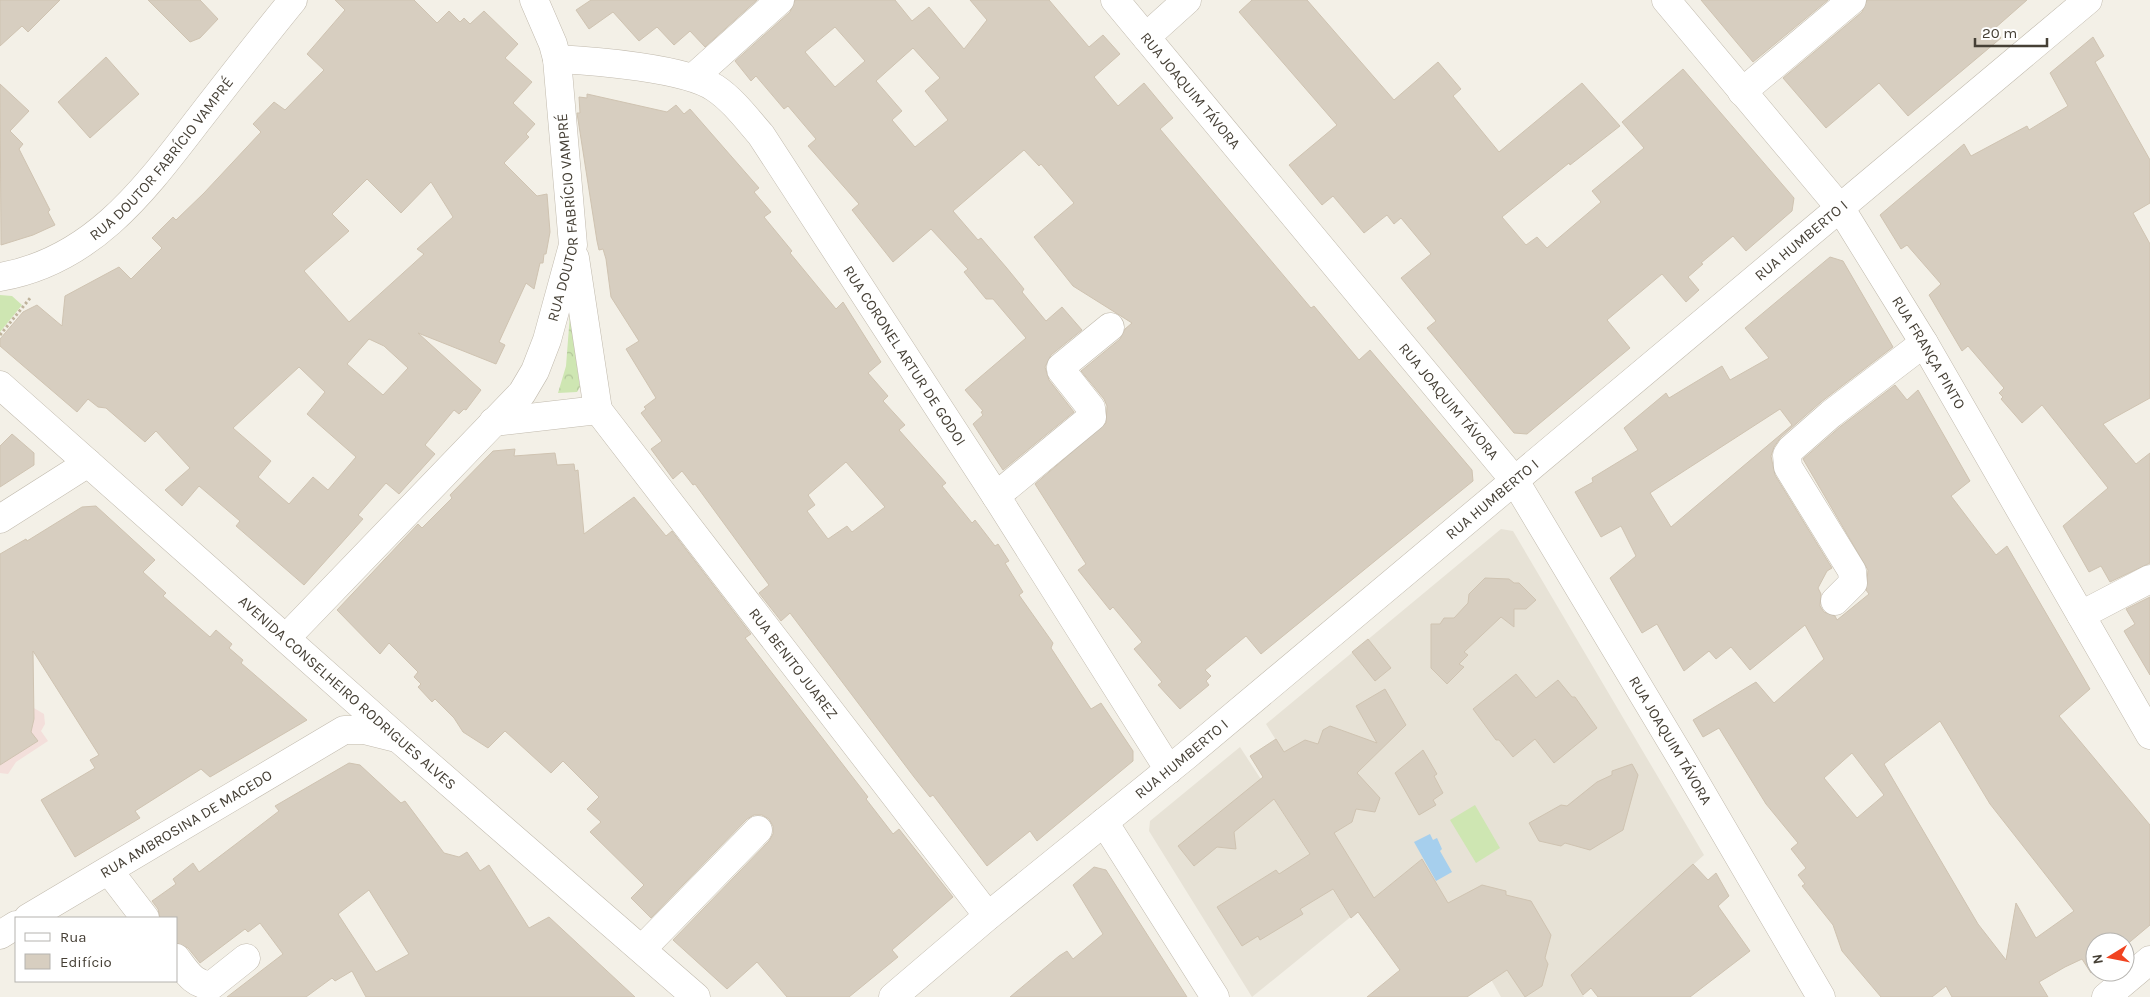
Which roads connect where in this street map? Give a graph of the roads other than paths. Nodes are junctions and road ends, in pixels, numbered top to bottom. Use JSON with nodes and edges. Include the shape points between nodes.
{"nodes":[{"id":1,"x":293,"y":0,"type":"edge"},
{"id":2,"x":534,"y":0,"type":"edge"},
{"id":3,"x":780,"y":0,"type":"edge"},
{"id":4,"x":1115,"y":0,"type":"edge"},
{"id":5,"x":1187,"y":0,"type":"edge"},
{"id":6,"x":1666,"y":0,"type":"edge"},
{"id":7,"x":1852,"y":0,"type":"edge"},
{"id":8,"x":2088,"y":0,"type":"edge"},
{"id":9,"x":1146,"y":37,"type":"junction"},
{"id":10,"x":557,"y":59,"type":"junction"},
{"id":11,"x":694,"y":78,"type":"junction"},
{"id":12,"x":1742,"y":92,"type":"junction"},
{"id":13,"x":1841,"y":209,"type":"junction"},
{"id":14,"x":573,"y":245,"type":"junction"},
{"id":15,"x":0,"y":277,"type":"edge"},
{"id":16,"x":1110,"y":327,"type":"dead end"},
{"id":17,"x":1924,"y":343,"type":"junction"},
{"id":18,"x":0,"y":385,"type":"edge"},
{"id":19,"x":598,"y":410,"type":"junction"},
{"id":20,"x":493,"y":422,"type":"junction"},
{"id":21,"x":88,"y":463,"type":"junction"},
{"id":22,"x":1515,"y":481,"type":"junction"},
{"id":23,"x":996,"y":496,"type":"junction"},
{"id":24,"x":0,"y":519,"type":"edge"},
{"id":25,"x":2150,"y":579,"type":"edge"},
{"id":26,"x":1835,"y":601,"type":"dead end"},
{"id":27,"x":2081,"y":615,"type":"junction"},
{"id":28,"x":286,"y":638,"type":"junction"},
{"id":29,"x":331,"y":679,"type":"junction"},
{"id":30,"x":344,"y":730,"type":"junction"},
{"id":31,"x":2150,"y":735,"type":"edge"},
{"id":32,"x":399,"y":739,"type":"junction"},
{"id":33,"x":1169,"y":770,"type":"junction"},
{"id":34,"x":1104,"y":822,"type":"junction"},
{"id":35,"x":758,"y":830,"type":"dead end"},
{"id":36,"x":109,"y":871,"type":"junction"},
{"id":37,"x":988,"y":916,"type":"junction"},
{"id":38,"x":30,"y":917,"type":"edge"},
{"id":39,"x":144,"y":917,"type":"edge"},
{"id":40,"x":15,"y":926,"type":"edge"},
{"id":41,"x":0,"y":935,"type":"edge"},
{"id":42,"x":642,"y":949,"type":"junction"},
{"id":43,"x":246,"y":958,"type":"dead end"},
{"id":44,"x":2150,"y":960,"type":"edge"},
{"id":45,"x":178,"y":961,"type":"edge"},
{"id":46,"x":696,"y":997,"type":"edge"},
{"id":47,"x":893,"y":997,"type":"edge"},
{"id":48,"x":1215,"y":997,"type":"edge"},
{"id":49,"x":1821,"y":997,"type":"edge"},
{"id":50,"x":2106,"y":997,"type":"edge"}],
"edges":[{"from":1,"to":15,"type":"street","name":"RUA DOUTOR FABRÍCIO VAMPRÉ","via":[[146,187],[108,224],[71,252],[27,272]]},
{"from":2,"to":10,"type":"street","name":"RUA DOUTOR FABRÍCIO VAMPRÉ"},
{"from":3,"to":11,"type":"street"},
{"from":4,"to":9,"type":"street","name":"RUA JOAQUIM TÁVORA"},
{"from":5,"to":9,"type":"street"},
{"from":6,"to":12,"type":"street","name":"RUA FRANÇA PINTO"},
{"from":7,"to":12,"type":"street"},
{"from":8,"to":13,"type":"street","name":"RUA HUMBERTO I"},
{"from":9,"to":22,"type":"street","name":"RUA JOAQUIM TÁVORA"},
{"from":10,"to":11,"type":"street","name":"RUA CORONEL ARTUR DE GODOI"},
{"from":10,"to":14,"type":"street","name":"RUA DOUTOR FABRÍCIO VAMPRÉ"},
{"from":11,"to":23,"type":"street","name":"RUA CORONEL ARTUR DE GODOI","via":[[715,89],[740,111],[779,159]]},
{"from":12,"to":13,"type":"street","name":"RUA FRANÇA PINTO"},
{"from":13,"to":17,"type":"street","name":"RUA FRANÇA PINTO"},
{"from":13,"to":22,"type":"street","name":"RUA HUMBERTO I"},
{"from":14,"to":19,"type":"street"},
{"from":14,"to":20,"type":"street","name":"RUA DOUTOR FABRÍCIO VAMPRÉ","via":[[557,310],[535,371],[522,394]]},
{"from":16,"to":23,"type":"street","via":[[1061,366],[1091,408],[1092,417]]},
{"from":17,"to":26,"type":"street","via":[[1831,414],[1787,455],[1788,467],[1852,571],[1853,583]]},
{"from":17,"to":27,"type":"street","name":"RUA FRANÇA PINTO"},
{"from":18,"to":21,"type":"street","name":"AVENIDA CONSELHEIRO RODRIGUES ALVES"},
{"from":19,"to":20,"type":"street"},
{"from":19,"to":37,"type":"street","name":"RUA BENITO JUAREZ"},
{"from":20,"to":28,"type":"street","name":"RUA DOUTOR FABRÍCIO VAMPRÉ"},
{"from":21,"to":24,"type":"street"},
{"from":21,"to":28,"type":"street","name":"AVENIDA CONSELHEIRO RODRIGUES ALVES"},
{"from":22,"to":33,"type":"street","name":"RUA HUMBERTO I"},
{"from":22,"to":49,"type":"street","name":"RUA JOAQUIM TÁVORA"},
{"from":23,"to":33,"type":"street","name":"RUA CORONEL ARTUR DE GODOI"},
{"from":25,"to":27,"type":"street"},
{"from":27,"to":31,"type":"street","name":"RUA FRANÇA PINTO"},
{"from":28,"to":29,"type":"street","name":"AVENIDA CONSELHEIRO RODRIGUES ALVES"},
{"from":29,"to":30,"type":"street"},
{"from":29,"to":32,"type":"street","name":"AVENIDA CONSELHEIRO RODRIGUES ALVES"},
{"from":30,"to":32,"type":"street"},
{"from":30,"to":36,"type":"street","name":"RUA AMBROSINA DE MACEDO"},
{"from":32,"to":42,"type":"street","name":"AVENIDA CONSELHEIRO RODRIGUES ALVES"},
{"from":33,"to":34,"type":"street","name":"RUA HUMBERTO I"},
{"from":34,"to":37,"type":"street","name":"RUA HUMBERTO I"},
{"from":34,"to":48,"type":"street"},
{"from":35,"to":42,"type":"street"},
{"from":36,"to":38,"type":"street","name":"RUA AMBROSINA DE MACEDO"},
{"from":36,"to":39,"type":"street"},
{"from":37,"to":47,"type":"street","name":"RUA HUMBERTO I"},
{"from":40,"to":41,"type":"street"},
{"from":42,"to":46,"type":"street","name":"AVENIDA CONSELHEIRO RODRIGUES ALVES"},
{"from":43,"to":45,"type":"street","via":[[212,985],[205,986],[191,978]]},
{"from":44,"to":50,"type":"street"}]}
